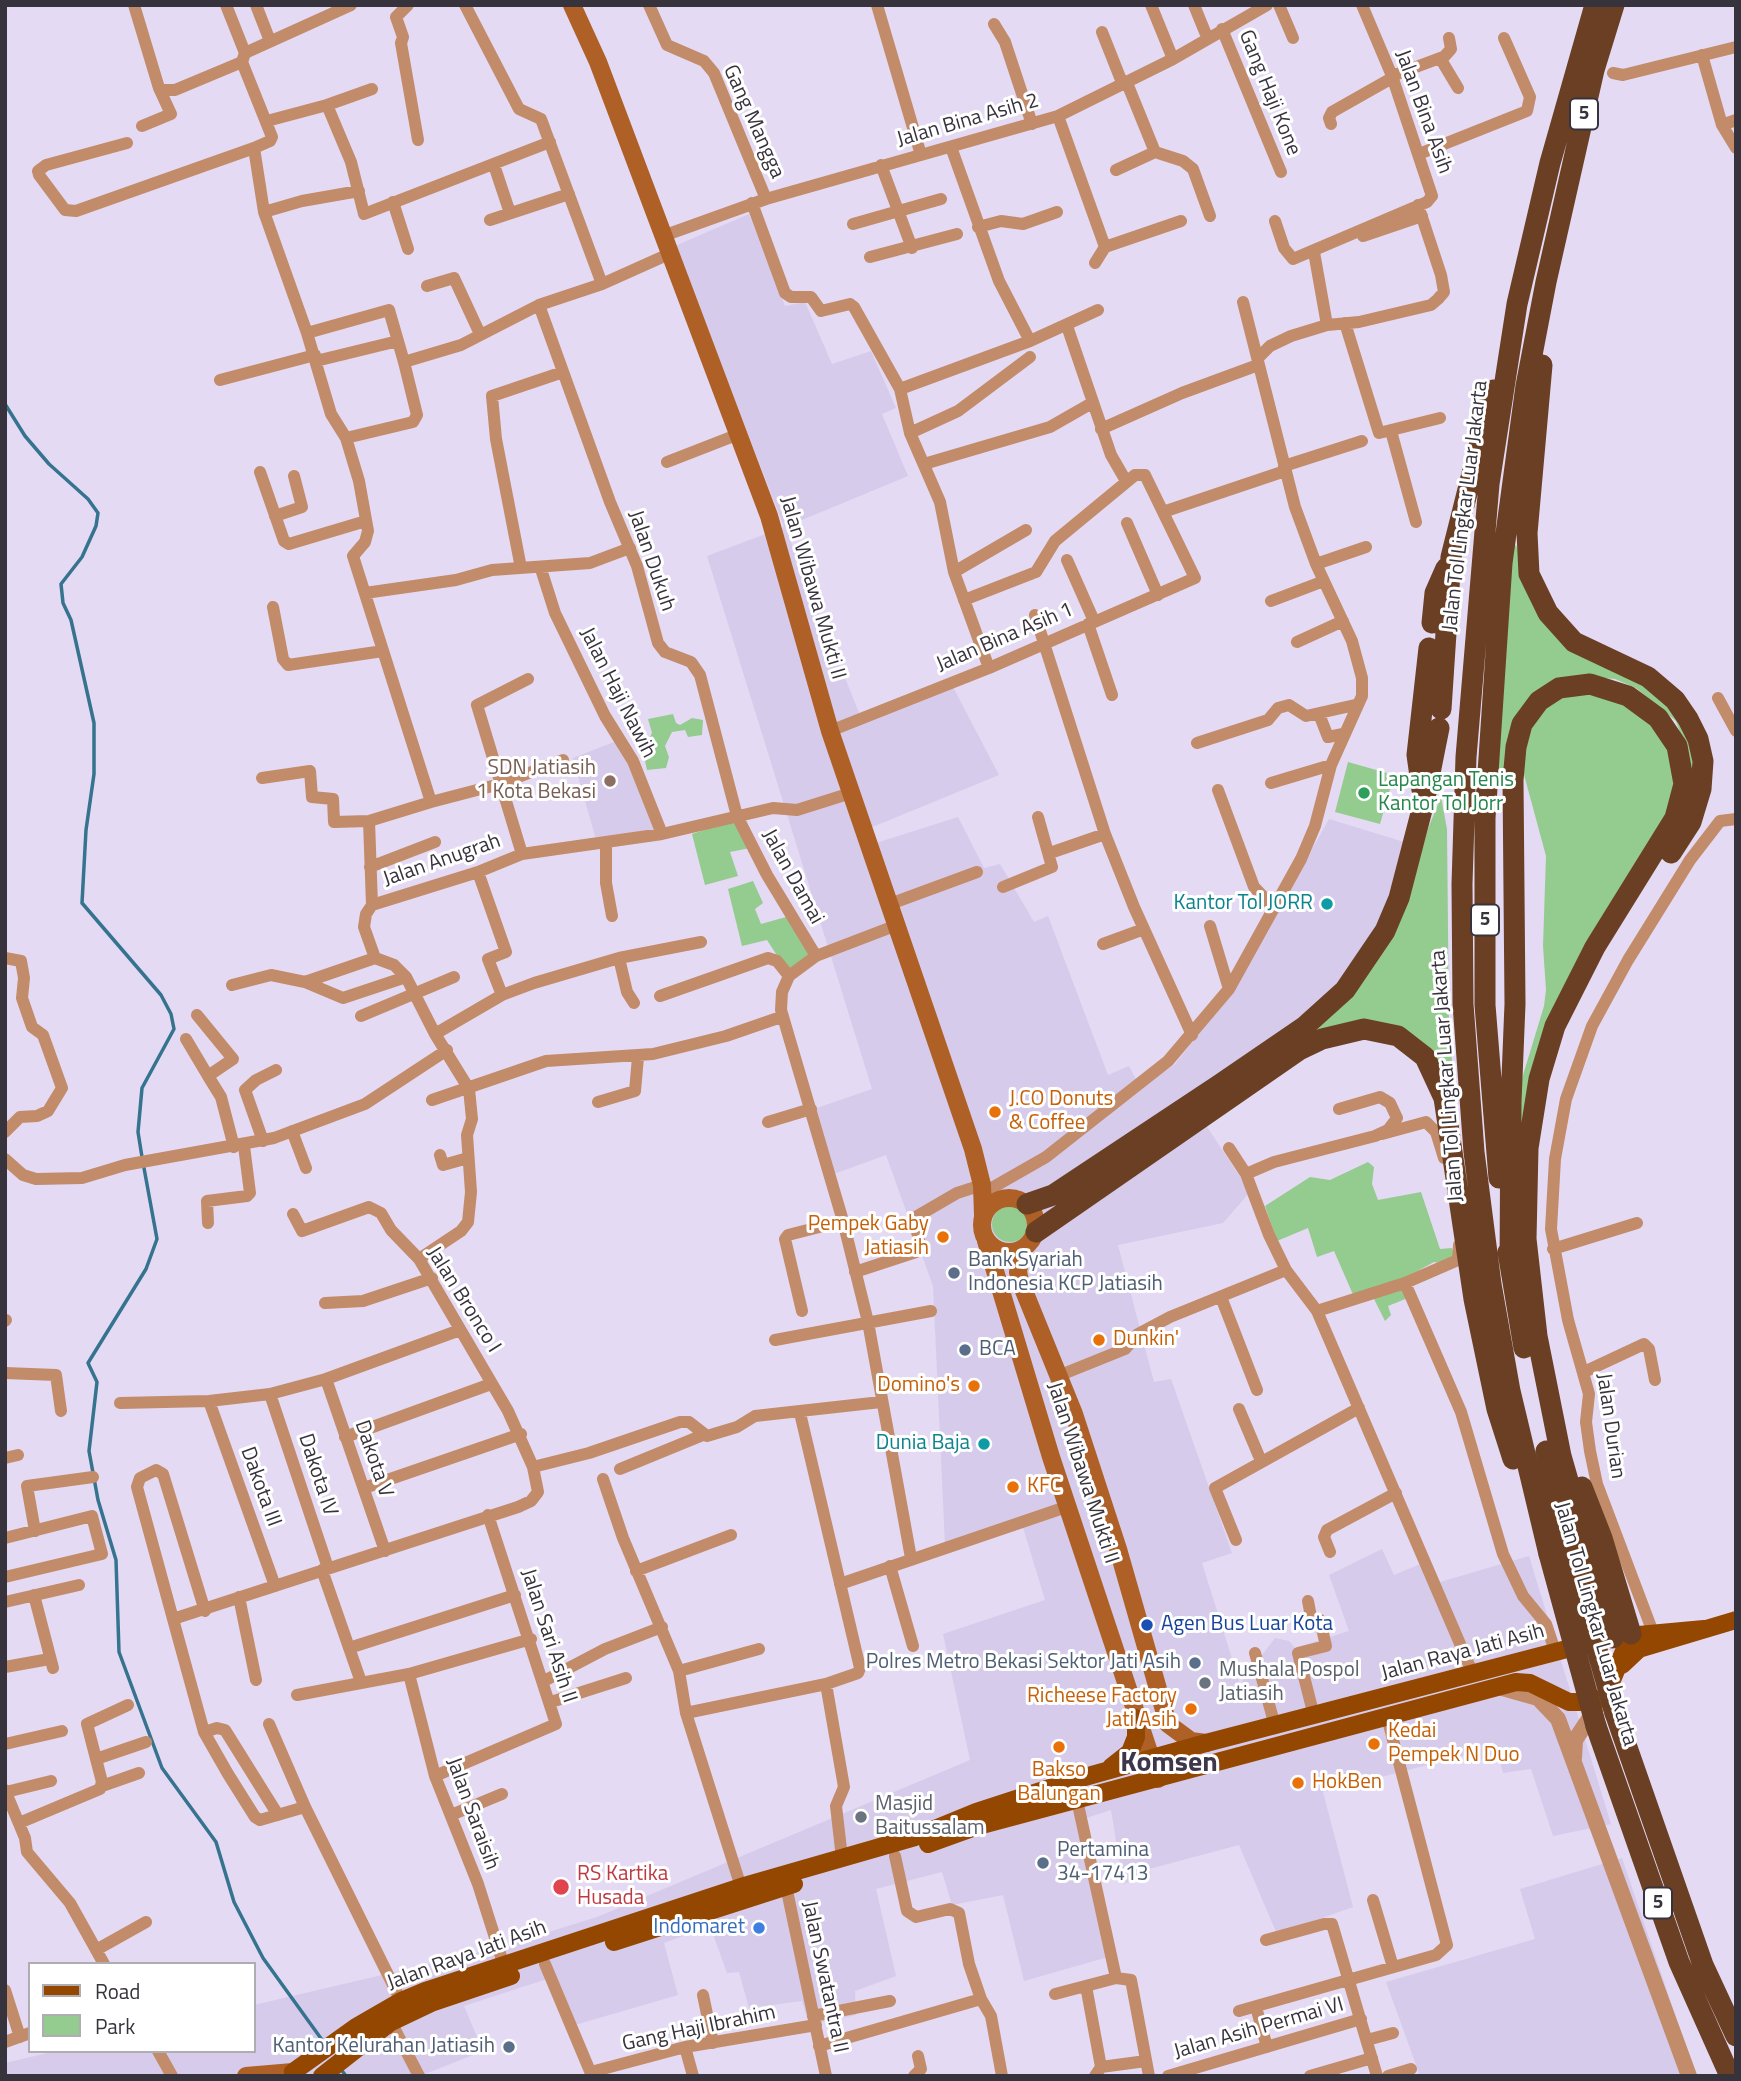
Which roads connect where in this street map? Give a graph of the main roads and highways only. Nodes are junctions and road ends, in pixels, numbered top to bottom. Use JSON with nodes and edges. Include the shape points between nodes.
{"nodes":[{"id":1,"x":572,"y":5,"type":"edge"},
{"id":2,"x":1595,"y":5,"type":"edge"},
{"id":3,"x":1614,"y":5,"type":"edge"},
{"id":4,"x":1546,"y":282,"type":"junction"},
{"id":5,"x":1517,"y":304,"type":"junction"},
{"id":6,"x":1451,"y":556,"type":"junction"},
{"id":7,"x":1432,"y":623,"type":"dead end"},
{"id":8,"x":1429,"y":648,"type":"dead end"},
{"id":9,"x":1425,"y":798,"type":"junction"},
{"id":10,"x":982,"y":1189,"type":"junction"},
{"id":11,"x":1018,"y":1200,"type":"junction"},
{"id":12,"x":983,"y":1216,"type":"junction"},
{"id":13,"x":1036,"y":1231,"type":"junction"},
{"id":14,"x":986,"y":1241,"type":"junction"},
{"id":15,"x":1022,"y":1249,"type":"junction"},
{"id":16,"x":1510,"y":1265,"type":"junction"},
{"id":17,"x":1540,"y":1522,"type":"junction"},
{"id":18,"x":1559,"y":1555,"type":"junction"},
{"id":19,"x":1736,"y":1620,"type":"edge"},
{"id":20,"x":1704,"y":1629,"type":"junction"},
{"id":21,"x":1622,"y":1636,"type":"junction"},
{"id":22,"x":1145,"y":1646,"type":"junction"},
{"id":23,"x":1119,"y":1662,"type":"junction"},
{"id":24,"x":1620,"y":1667,"type":"junction"},
{"id":25,"x":1610,"y":1705,"type":"junction"},
{"id":26,"x":1136,"y":1718,"type":"junction"},
{"id":27,"x":1206,"y":1742,"type":"junction"},
{"id":28,"x":1182,"y":1751,"type":"junction"},
{"id":29,"x":1151,"y":1759,"type":"junction"},
{"id":30,"x":1190,"y":1770,"type":"junction"},
{"id":31,"x":1096,"y":1774,"type":"junction"},
{"id":32,"x":1158,"y":1779,"type":"junction"},
{"id":33,"x":1736,"y":2036,"type":"edge"},
{"id":34,"x":332,"y":2058,"type":"edge"},
{"id":35,"x":294,"y":2074,"type":"edge"},
{"id":36,"x":246,"y":2076,"type":"edge"},
{"id":37,"x":1730,"y":2076,"type":"edge"}],
"edges":[{"from":1,"to":10,"type":"main road","name":"Jalan Wibawa Mukti II","via":[[598,62],[769,516],[830,731]]},
{"from":2,"to":5,"type":"highway","name":"Jalan Tol Lingkar Luar Jakarta","number":"5","via":[[1550,163]]},
{"from":3,"to":4,"type":"highway","name":"Jalan Tol Lingkar Luar Jakarta","number":"5","via":[[1594,70]]},
{"from":4,"to":16,"type":"highway","name":"Jalan Tol Lingkar Luar Jakarta","number":"5","via":[[1526,386],[1502,563],[1485,818],[1485,1005]]},
{"from":4,"to":21,"type":"highway","via":[[1527,533],[1529,574],[1548,613],[1574,642],[1648,677],[1675,700],[1698,739],[1703,761],[1691,822],[1598,965],[1576,1009],[1558,1059],[1537,1152],[1537,1268],[1552,1374],[1566,1448],[1602,1538]]},
{"from":5,"to":6,"type":"highway"},
{"from":5,"to":17,"type":"highway","name":"Jalan Tol Lingkar Luar Jakarta","number":"5","via":[[1489,484],[1466,757],[1463,1004],[1474,1152],[1491,1284]]},
{"from":6,"to":7,"type":"highway","via":[[1435,593]]},
{"from":6,"to":9,"type":"highway","via":[[1440,718]]},
{"from":8,"to":9,"type":"highway","via":[[1417,755]]},
{"from":9,"to":11,"type":"highway","via":[[1399,898],[1385,931],[1331,1004],[1304,1027],[1053,1195]]},
{"from":10,"to":11,"type":"main road"},
{"from":10,"to":12,"type":"main road","name":"Jalan Wibawa Mukti II"},
{"from":11,"to":12,"type":"main road","via":[[988,1206]]},
{"from":11,"to":13,"type":"main road","via":[[1033,1212]]},
{"from":12,"to":14,"type":"main road"},
{"from":13,"to":15,"type":"main road"},
{"from":13,"to":17,"type":"highway","via":[[1299,1050],[1364,1029],[1409,1042],[1425,1057],[1444,1098],[1474,1298],[1497,1409],[1512,1459]]},
{"from":14,"to":15,"type":"main road","via":[[1002,1252]]},
{"from":14,"to":23,"type":"main road","name":"Jalan Wibawa Mukti II"},
{"from":15,"to":22,"type":"main road","name":"Jalan Wibawa Mukti II","via":[[1020,1281],[1118,1549]]},
{"from":16,"to":18,"type":"highway","name":"Jalan Tol Lingkar Luar Jakarta","number":"5"},
{"from":16,"to":21,"type":"highway","via":[[1516,747],[1522,724],[1539,701],[1559,688],[1590,684],[1628,695],[1658,718],[1677,746],[1684,784],[1670,828],[1595,947],[1555,1026],[1539,1079],[1528,1148],[1526,1239],[1537,1336],[1561,1456]]},
{"from":17,"to":18,"type":"highway","name":"Jalan Tol Lingkar Luar Jakarta","number":"5"},
{"from":18,"to":25,"type":"highway","name":"Jalan Tol Lingkar Luar Jakarta","number":"5","bridge":true},
{"from":18,"to":37,"type":"highway","name":"Jalan Tol Lingkar Luar Jakarta","number":"5","bridge":true,"via":[[1596,1726],[1679,1962]]},
{"from":19,"to":20,"type":"main road"},
{"from":20,"to":21,"type":"main road","name":"Jalan Raya Jati Asih"},
{"from":20,"to":24,"type":"main road","via":[[1639,1649]]},
{"from":21,"to":24,"type":"main road"},
{"from":21,"to":27,"type":"main road","name":"Jalan Raya Jati Asih"},
{"from":22,"to":23,"type":"main road","via":[[1137,1659]]},
{"from":22,"to":27,"type":"main road","name":"Jalan Wibawa Mukti II","via":[[1168,1724],[1184,1737]]},
{"from":23,"to":26,"type":"main road","name":"Jalan Wibawa Mukti II"},
{"from":24,"to":25,"type":"main road"},
{"from":25,"to":30,"type":"main road","name":"Jalan Raya Jati Asih","via":[[1575,1704],[1530,1683],[1516,1682]]},
{"from":25,"to":33,"type":"highway","name":"Jalan Tol Lingkar Luar Jakarta","number":"5","via":[[1703,1965]]},
{"from":26,"to":29,"type":"main road","name":"Jalan Wibawa Mukti II"},
{"from":26,"to":31,"type":"main road","via":[[1130,1752]]},
{"from":27,"to":28,"type":"main road","name":"Jalan Raya Jati Asih"},
{"from":28,"to":29,"type":"main road","name":"Jalan Raya Jati Asih"},
{"from":28,"to":30,"type":"main road","via":[[1178,1764]]},
{"from":29,"to":31,"type":"main road","name":"Jalan Raya Jati Asih"},
{"from":29,"to":32,"type":"main road"},
{"from":30,"to":32,"type":"main road","name":"Jalan Raya Jati Asih"},
{"from":31,"to":34,"type":"main road","name":"Jalan Raya Jati Asih","via":[[976,1812],[915,1838],[741,1887],[401,2001]]},
{"from":32,"to":34,"type":"main road","name":"Jalan Raya Jati Asih","via":[[978,1826],[545,1964],[431,2003]]},
{"from":34,"to":35,"type":"main road","name":"Jalan Raya Jati Asih"},
{"from":35,"to":36,"type":"main road"}]}
